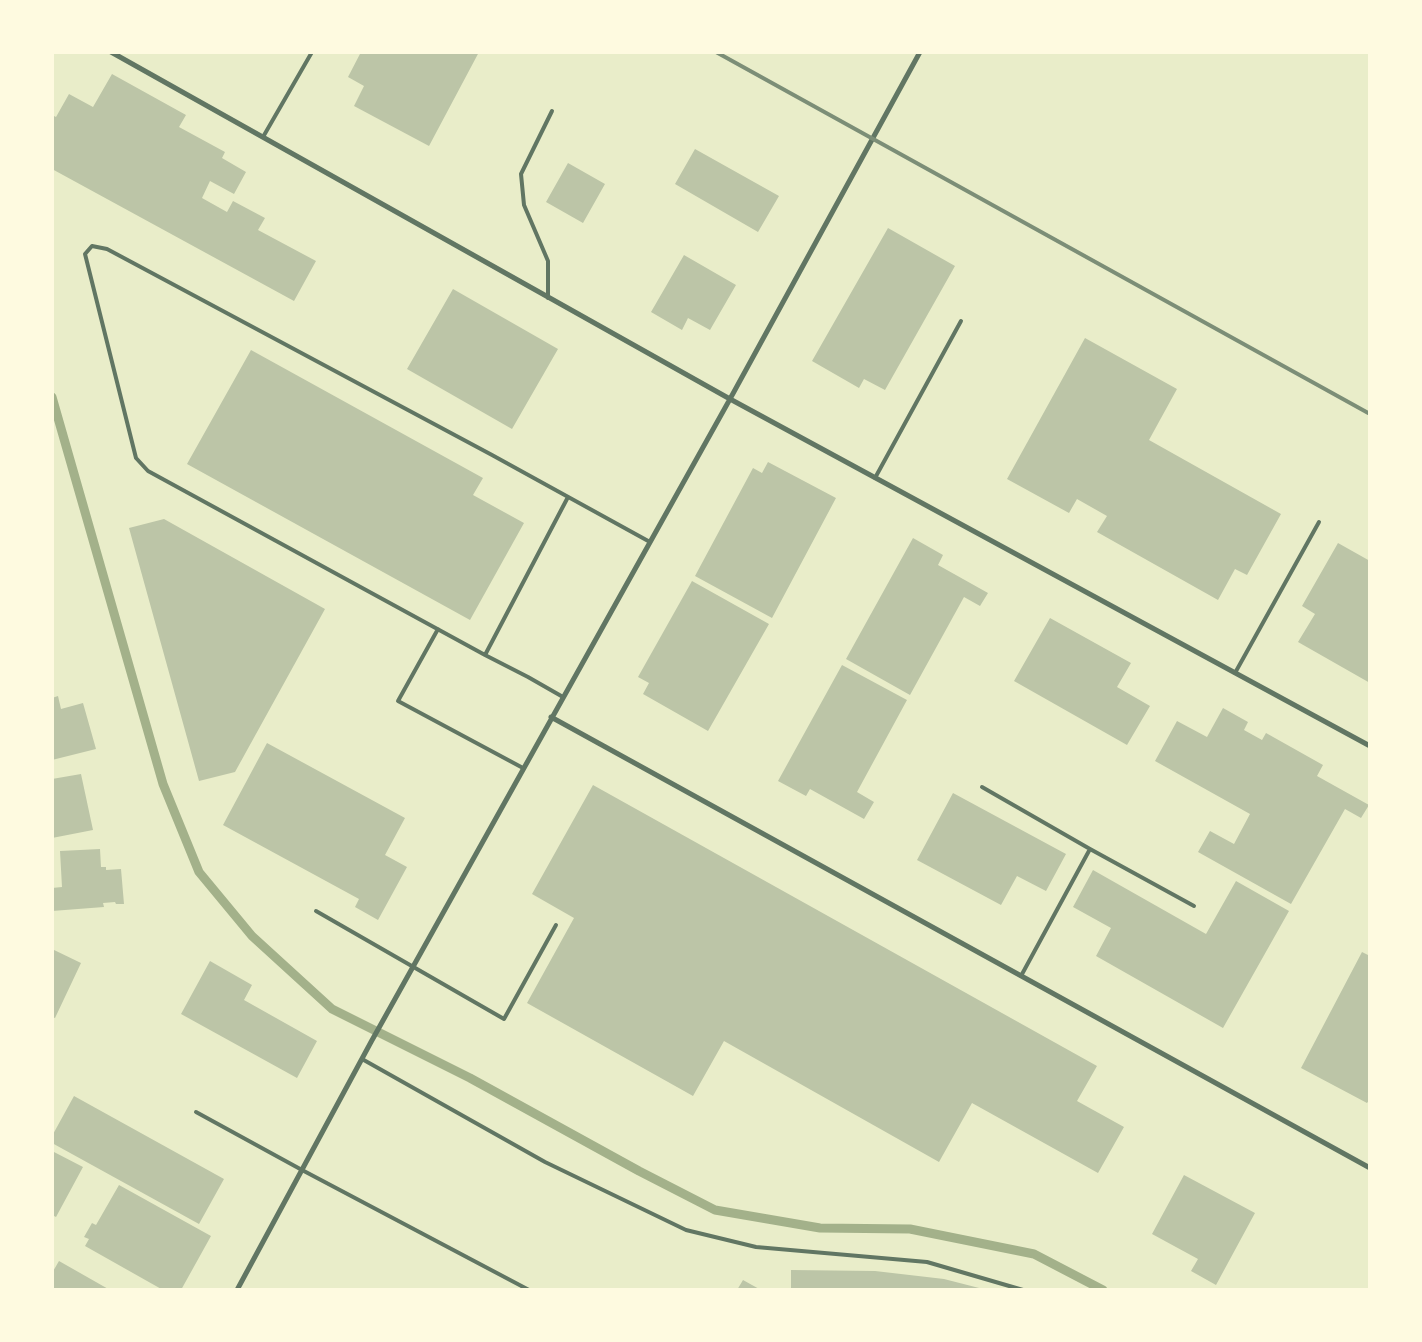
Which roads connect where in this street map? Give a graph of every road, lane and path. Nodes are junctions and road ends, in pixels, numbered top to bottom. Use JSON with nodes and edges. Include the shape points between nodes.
{"nodes":[{"id":1,"x":111,"y":52,"type":"edge"},
{"id":2,"x":312,"y":52,"type":"edge"},
{"id":3,"x":920,"y":52,"type":"edge"},
{"id":4,"x":552,"y":111,"type":"dead end"},
{"id":5,"x":263,"y":137,"type":"junction"},
{"id":6,"x":548,"y":298,"type":"junction"},
{"id":7,"x":961,"y":321,"type":"dead end"},
{"id":8,"x":730,"y":399,"type":"junction"},
{"id":9,"x":876,"y":478,"type":"junction"},
{"id":10,"x":568,"y":497,"type":"junction"},
{"id":11,"x":1319,"y":522,"type":"dead end"},
{"id":12,"x":650,"y":542,"type":"junction"},
{"id":13,"x":438,"y":629,"type":"junction"},
{"id":14,"x":485,"y":655,"type":"junction"},
{"id":15,"x":1235,"y":673,"type":"junction"},
{"id":16,"x":563,"y":697,"type":"junction"},
{"id":17,"x":552,"y":717,"type":"junction"},
{"id":18,"x":1370,"y":746,"type":"edge"},
{"id":19,"x":523,"y":768,"type":"junction"},
{"id":20,"x":982,"y":787,"type":"dead end"},
{"id":21,"x":1090,"y":849,"type":"junction"},
{"id":22,"x":1194,"y":906,"type":"dead end"},
{"id":23,"x":316,"y":911,"type":"dead end"},
{"id":24,"x":556,"y":925,"type":"dead end"},
{"id":25,"x":413,"y":968,"type":"junction"},
{"id":26,"x":1020,"y":976,"type":"junction"},
{"id":27,"x":362,"y":1059,"type":"junction"},
{"id":28,"x":196,"y":1112,"type":"dead end"},
{"id":29,"x":1370,"y":1168,"type":"edge"},
{"id":30,"x":302,"y":1170,"type":"junction"},
{"id":31,"x":237,"y":1290,"type":"edge"},
{"id":32,"x":529,"y":1290,"type":"edge"},
{"id":33,"x":1023,"y":1290,"type":"edge"}],
"edges":[{"from":1,"to":5,"type":"street"},
{"from":2,"to":5,"type":"lane"},
{"from":3,"to":8,"type":"street"},
{"from":4,"to":6,"type":"lane","via":[[521,174],[524,205],[548,261]]},
{"from":5,"to":6,"type":"street"},
{"from":6,"to":8,"type":"street"},
{"from":7,"to":9,"type":"lane"},
{"from":8,"to":9,"type":"street"},
{"from":8,"to":12,"type":"street"},
{"from":9,"to":15,"type":"street"},
{"from":10,"to":12,"type":"lane"},
{"from":10,"to":13,"type":"lane","via":[[107,248],[92,246],[85,254],[136,458],[155,475]]},
{"from":10,"to":14,"type":"lane"},
{"from":11,"to":15,"type":"lane"},
{"from":12,"to":16,"type":"street"},
{"from":13,"to":14,"type":"lane"},
{"from":13,"to":19,"type":"lane","via":[[398,701]]},
{"from":14,"to":16,"type":"lane"},
{"from":15,"to":18,"type":"street"},
{"from":16,"to":17,"type":"street"},
{"from":17,"to":19,"type":"street"},
{"from":17,"to":26,"type":"street"},
{"from":19,"to":25,"type":"street"},
{"from":20,"to":21,"type":"lane"},
{"from":21,"to":22,"type":"lane"},
{"from":21,"to":26,"type":"lane"},
{"from":23,"to":25,"type":"lane"},
{"from":24,"to":25,"type":"lane","via":[[504,1020]]},
{"from":25,"to":27,"type":"street"},
{"from":26,"to":29,"type":"street"},
{"from":27,"to":30,"type":"street"},
{"from":27,"to":33,"type":"lane","via":[[544,1162],[686,1230],[756,1247],[927,1262]]},
{"from":28,"to":30,"type":"lane"},
{"from":30,"to":31,"type":"street"},
{"from":30,"to":32,"type":"lane"}]}
